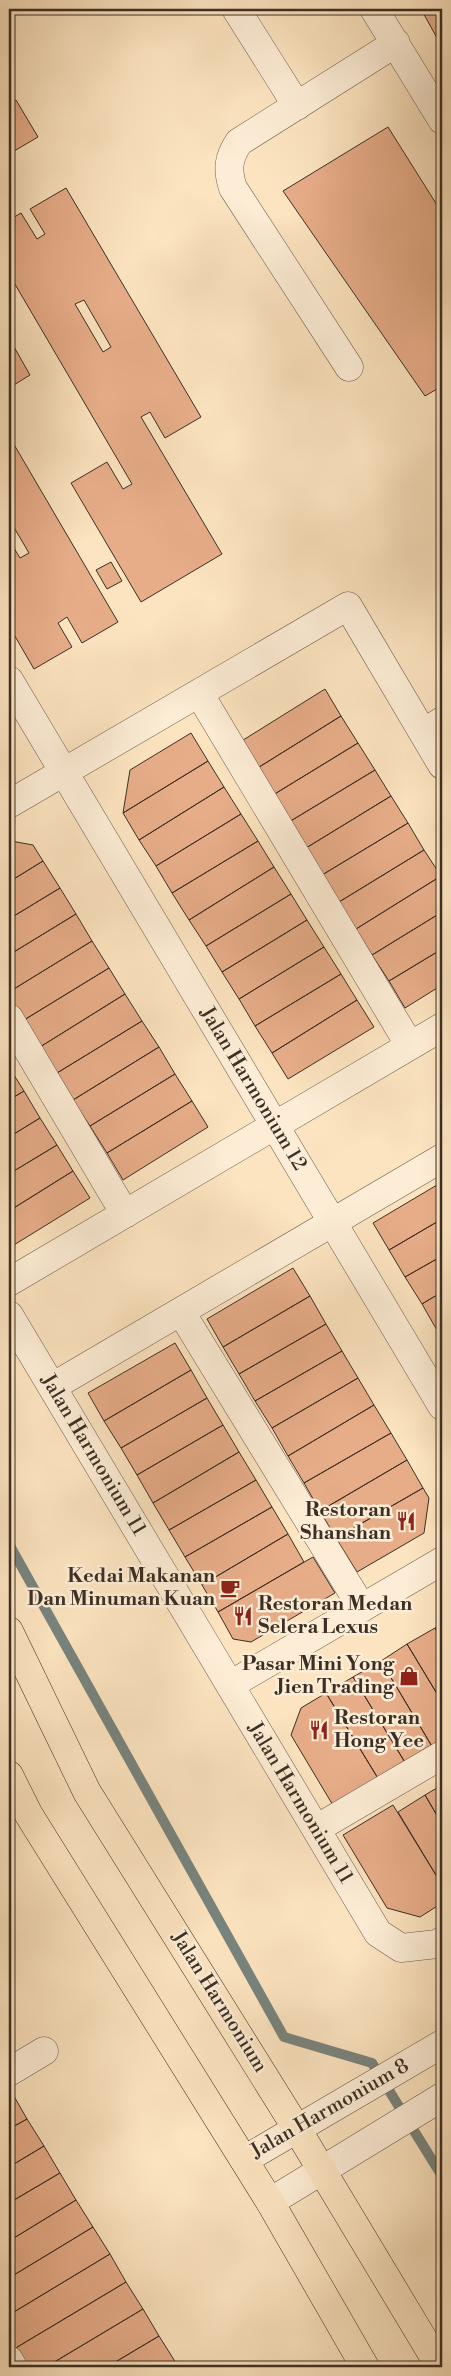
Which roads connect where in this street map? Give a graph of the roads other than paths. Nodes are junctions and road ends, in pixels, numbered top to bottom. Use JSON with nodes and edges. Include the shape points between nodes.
{"nodes":[{"id":1,"x":236,"y":9,"type":"edge"},
{"id":2,"x":374,"y":9,"type":"edge"},
{"id":3,"x":396,"y":42,"type":"junction"},
{"id":4,"x":297,"y":106,"type":"junction"},
{"id":5,"x":442,"y":120,"type":"edge"},
{"id":6,"x":349,"y":367,"type":"dead end"},
{"id":7,"x":9,"y":680,"type":"edge"},
{"id":8,"x":199,"y":693,"type":"junction"},
{"id":9,"x":433,"y":727,"type":"edge"},
{"id":10,"x":442,"y":765,"type":"edge"},
{"id":11,"x":63,"y":772,"type":"junction"},
{"id":12,"x":9,"y":804,"type":"edge"},
{"id":13,"x":9,"y":1018,"type":"edge"},
{"id":14,"x":442,"y":1027,"type":"edge"},
{"id":15,"x":410,"y":1046,"type":"junction"},
{"id":16,"x":274,"y":1126,"type":"junction"},
{"id":17,"x":442,"y":1158,"type":"edge"},
{"id":18,"x":125,"y":1214,"type":"junction"},
{"id":19,"x":332,"y":1223,"type":"junction"},
{"id":20,"x":9,"y":1282,"type":"edge"},
{"id":21,"x":181,"y":1312,"type":"junction"},
{"id":22,"x":9,"y":1315,"type":"edge"},
{"id":23,"x":52,"y":1388,"type":"junction"},
{"id":24,"x":442,"y":1406,"type":"edge"},
{"id":25,"x":442,"y":1561,"type":"edge"},
{"id":26,"x":362,"y":1608,"type":"junction"},
{"id":27,"x":9,"y":1632,"type":"edge"},
{"id":28,"x":230,"y":1685,"type":"junction"},
{"id":29,"x":442,"y":1755,"type":"edge"},
{"id":30,"x":9,"y":1775,"type":"edge"},
{"id":31,"x":316,"y":1829,"type":"junction"},
{"id":32,"x":442,"y":1941,"type":"edge"},
{"id":33,"x":442,"y":2044,"type":"edge"},
{"id":34,"x":44,"y":2051,"type":"dead end"},
{"id":35,"x":9,"y":2072,"type":"edge"},
{"id":36,"x":434,"y":2102,"type":"edge"},
{"id":37,"x":297,"y":2129,"type":"junction"},
{"id":38,"x":244,"y":2160,"type":"junction"},
{"id":39,"x":322,"y":2171,"type":"junction"},
{"id":40,"x":270,"y":2202,"type":"junction"},
{"id":41,"x":9,"y":2360,"type":"edge"},
{"id":42,"x":13,"y":2367,"type":"edge"},
{"id":43,"x":365,"y":2367,"type":"edge"},
{"id":44,"x":440,"y":2367,"type":"edge"}],
"edges":[{"from":1,"to":4,"type":"street"},
{"from":2,"to":3,"type":"street"},
{"from":3,"to":4,"type":"street"},
{"from":3,"to":5,"type":"street"},
{"from":4,"to":6,"type":"street","via":[[239,142],[232,151],[229,175],[233,188]]},
{"from":7,"to":11,"type":"street","name":"Jalan Harmonium 12"},
{"from":8,"to":9,"type":"street","via":[[348,606]]},
{"from":8,"to":11,"type":"street"},
{"from":8,"to":15,"type":"street"},
{"from":9,"to":10,"type":"street"},
{"from":11,"to":12,"type":"street"},
{"from":11,"to":16,"type":"street","name":"Jalan Harmonium 12"},
{"from":13,"to":18,"type":"street"},
{"from":14,"to":15,"type":"street"},
{"from":15,"to":16,"type":"street"},
{"from":16,"to":18,"type":"street"},
{"from":16,"to":19,"type":"street","name":"Jalan Harmonium 12"},
{"from":17,"to":19,"type":"street"},
{"from":18,"to":20,"type":"street"},
{"from":19,"to":21,"type":"street"},
{"from":19,"to":24,"type":"street","name":"Jalan Harmonium 12"},
{"from":21,"to":23,"type":"street"},
{"from":21,"to":26,"type":"street"},
{"from":22,"to":23,"type":"street","name":"Jalan Harmonium 11"},
{"from":23,"to":28,"type":"street","name":"Jalan Harmonium 11"},
{"from":25,"to":26,"type":"street"},
{"from":26,"to":28,"type":"street"},
{"from":27,"to":37,"type":"main road","name":"Jalan Harmonium","via":[[87,1792]]},
{"from":28,"to":31,"type":"street","name":"Jalan Harmonium 11"},
{"from":29,"to":31,"type":"street"},
{"from":30,"to":38,"type":"main road","via":[[29,1815]]},
{"from":31,"to":32,"type":"street","name":"Jalan Harmonium 11","via":[[378,1933],[401,1948]]},
{"from":33,"to":37,"type":"street","name":"Jalan Harmonium 8"},
{"from":34,"to":35,"type":"street"},
{"from":36,"to":39,"type":"street"},
{"from":37,"to":38,"type":"street","name":"Jalan Harmonium 8"},
{"from":37,"to":39,"type":"main road","name":"Jalan Harmonium"},
{"from":38,"to":40,"type":"main road"},
{"from":39,"to":40,"type":"street"},
{"from":39,"to":44,"type":"main road","name":"Jalan Harmonium"},
{"from":40,"to":43,"type":"main road"},
{"from":41,"to":42,"type":"street"}]}
